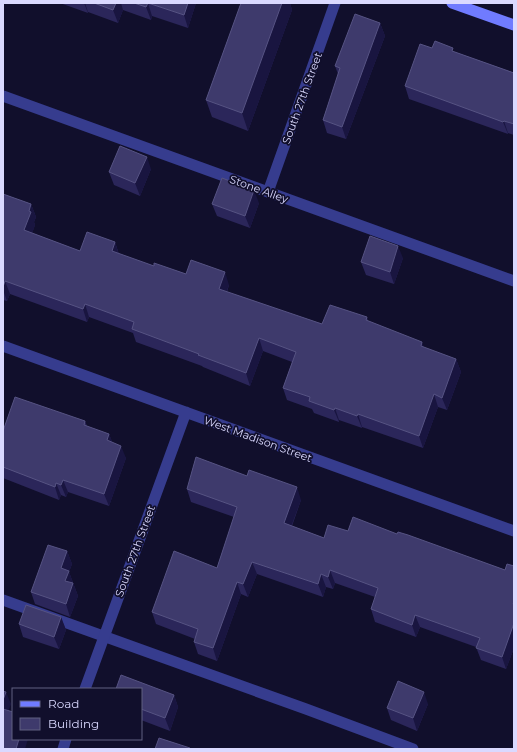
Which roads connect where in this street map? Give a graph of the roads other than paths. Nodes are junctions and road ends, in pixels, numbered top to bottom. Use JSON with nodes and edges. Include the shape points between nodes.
{"nodes":[{"id":1,"x":335,"y":3,"type":"edge"},
{"id":2,"x":452,"y":3,"type":"edge"},
{"id":3,"x":514,"y":25,"type":"edge"},
{"id":4,"x":3,"y":96,"type":"edge"},
{"id":5,"x":268,"y":192,"type":"junction"},
{"id":6,"x":514,"y":281,"type":"edge"},
{"id":7,"x":3,"y":346,"type":"edge"},
{"id":8,"x":186,"y":412,"type":"junction"},
{"id":9,"x":514,"y":531,"type":"edge"},
{"id":10,"x":3,"y":600,"type":"edge"},
{"id":11,"x":104,"y":636,"type":"junction"},
{"id":12,"x":84,"y":688,"type":"edge"},
{"id":13,"x":413,"y":749,"type":"edge"}],
"edges":[{"from":1,"to":5,"type":"street","name":"South 27th Street"},
{"from":2,"to":3,"type":"main road"},
{"from":4,"to":5,"type":"street","name":"Stone Alley"},
{"from":5,"to":6,"type":"street","name":"Stone Alley"},
{"from":7,"to":8,"type":"street","name":"West Madison Street"},
{"from":8,"to":9,"type":"street","name":"West Madison Street"},
{"from":8,"to":11,"type":"street","name":"South 27th Street"},
{"from":10,"to":11,"type":"street"},
{"from":11,"to":12,"type":"street","name":"South 27th Street"},
{"from":11,"to":13,"type":"street"}]}
